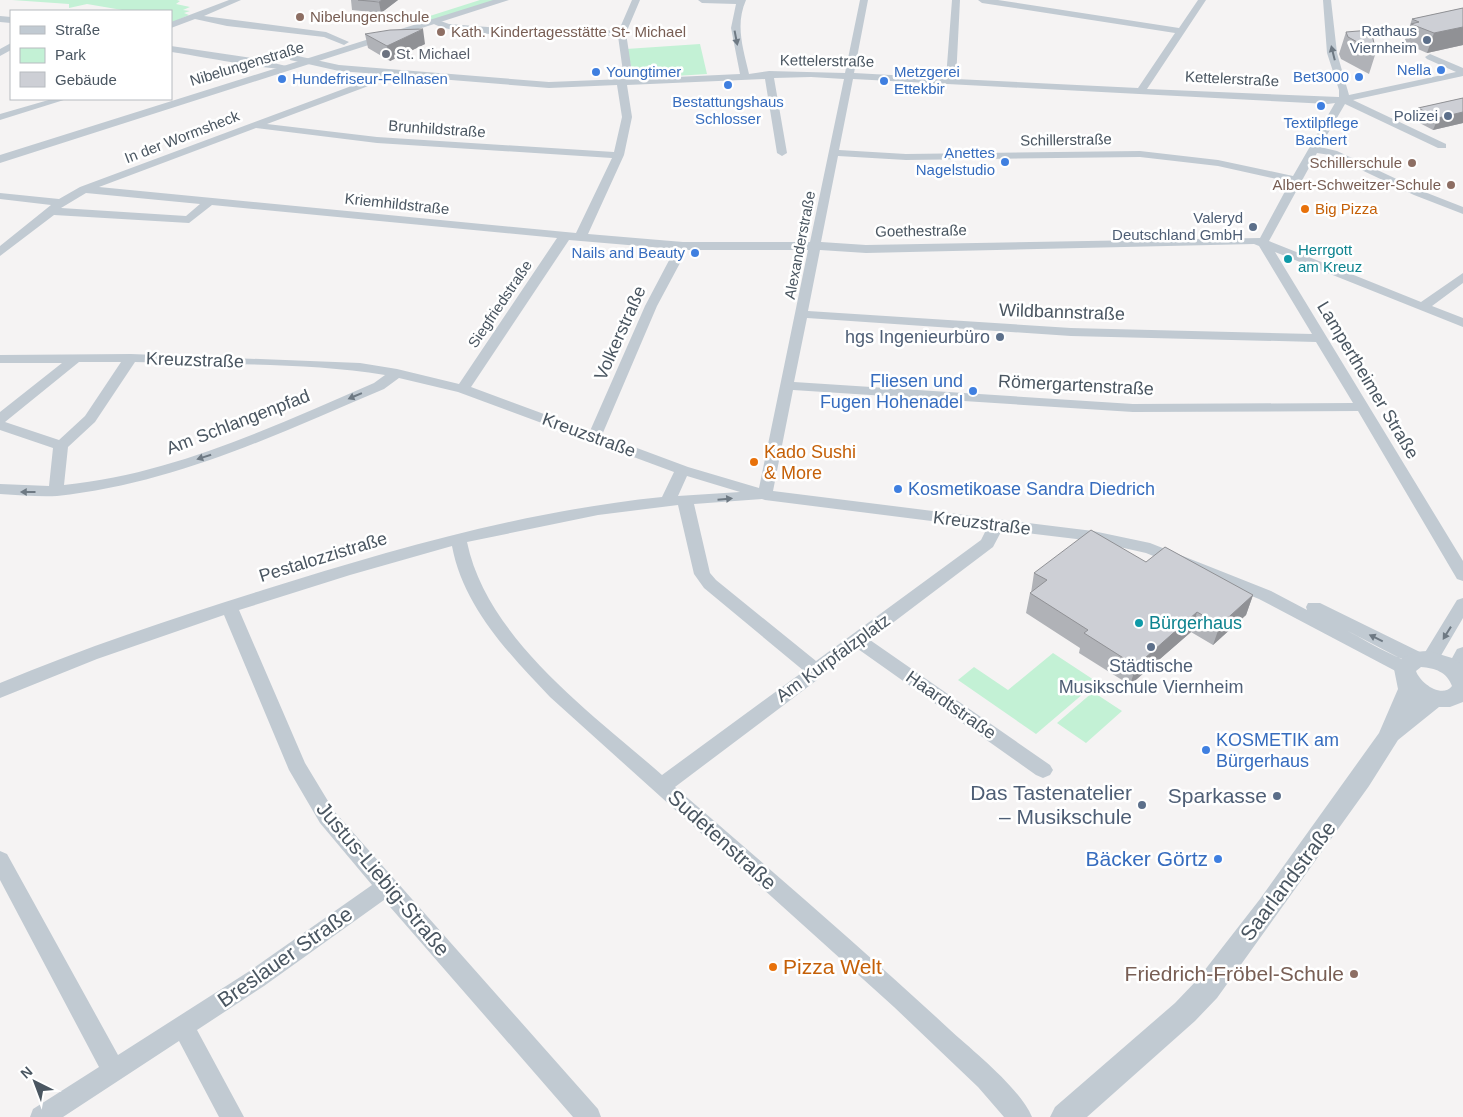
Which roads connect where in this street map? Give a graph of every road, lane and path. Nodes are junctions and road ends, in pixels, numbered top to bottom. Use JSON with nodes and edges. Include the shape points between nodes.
{"nodes":[{"id":1,"x":237,"y":0,"type":"edge"},
{"id":2,"x":477,"y":0,"type":"edge"},
{"id":3,"x":504,"y":0,"type":"edge"},
{"id":4,"x":636,"y":0,"type":"edge"},
{"id":5,"x":702,"y":0,"type":"edge"},
{"id":6,"x":864,"y":0,"type":"edge"},
{"id":7,"x":956,"y":0,"type":"edge"},
{"id":8,"x":982,"y":0,"type":"edge"},
{"id":9,"x":1202,"y":0,"type":"edge"},
{"id":10,"x":1327,"y":0,"type":"edge"},
{"id":11,"x":741,"y":1,"type":"edge"},
{"id":12,"x":194,"y":16,"type":"junction"},
{"id":13,"x":435,"y":22,"type":"junction"},
{"id":14,"x":172,"y":25,"type":"edge"},
{"id":15,"x":1180,"y":31,"type":"junction"},
{"id":16,"x":622,"y":33,"type":"junction"},
{"id":17,"x":344,"y":42,"type":"junction"},
{"id":18,"x":172,"y":49,"type":"edge"},
{"id":19,"x":312,"y":57,"type":"junction"},
{"id":20,"x":1430,"y":57,"type":"dead end"},
{"id":21,"x":265,"y":71,"type":"junction"},
{"id":22,"x":387,"y":72,"type":"junction"},
{"id":23,"x":1463,"y":72,"type":"edge"},
{"id":24,"x":769,"y":74,"type":"junction"},
{"id":25,"x":849,"y":75,"type":"junction"},
{"id":26,"x":745,"y":76,"type":"junction"},
{"id":27,"x":951,"y":80,"type":"junction"},
{"id":28,"x":626,"y":82,"type":"junction"},
{"id":29,"x":1142,"y":90,"type":"junction"},
{"id":30,"x":172,"y":99,"type":"edge"},
{"id":31,"x":59,"y":100,"type":"edge"},
{"id":32,"x":168,"y":100,"type":"edge"},
{"id":33,"x":1344,"y":100,"type":"junction"},
{"id":34,"x":0,"y":106,"type":"edge"},
{"id":35,"x":11,"y":114,"type":"junction"},
{"id":36,"x":0,"y":117,"type":"edge"},
{"id":37,"x":253,"y":126,"type":"junction"},
{"id":38,"x":1442,"y":146,"type":"dead end"},
{"id":39,"x":1314,"y":148,"type":"junction"},
{"id":40,"x":0,"y":152,"type":"edge"},
{"id":41,"x":782,"y":153,"type":"dead end"},
{"id":42,"x":834,"y":153,"type":"junction"},
{"id":43,"x":619,"y":155,"type":"junction"},
{"id":44,"x":0,"y":159,"type":"edge"},
{"id":45,"x":1296,"y":180,"type":"junction"},
{"id":46,"x":84,"y":189,"type":"junction"},
{"id":47,"x":0,"y":196,"type":"edge"},
{"id":48,"x":210,"y":201,"type":"junction"},
{"id":49,"x":61,"y":203,"type":"junction"},
{"id":50,"x":50,"y":211,"type":"junction"},
{"id":51,"x":1463,"y":211,"type":"edge"},
{"id":52,"x":565,"y":236,"type":"junction"},
{"id":53,"x":580,"y":238,"type":"junction"},
{"id":54,"x":1263,"y":242,"type":"junction"},
{"id":55,"x":683,"y":246,"type":"junction"},
{"id":56,"x":816,"y":246,"type":"junction"},
{"id":57,"x":0,"y":252,"type":"edge"},
{"id":58,"x":1463,"y":276,"type":"edge"},
{"id":59,"x":1422,"y":307,"type":"junction"},
{"id":60,"x":803,"y":314,"type":"junction"},
{"id":61,"x":1463,"y":323,"type":"edge"},
{"id":62,"x":1321,"y":338,"type":"junction"},
{"id":63,"x":75,"y":358,"type":"junction"},
{"id":64,"x":131,"y":358,"type":"junction"},
{"id":65,"x":0,"y":359,"type":"edge"},
{"id":66,"x":397,"y":373,"type":"junction"},
{"id":67,"x":788,"y":386,"type":"junction"},
{"id":68,"x":463,"y":389,"type":"junction"},
{"id":69,"x":1362,"y":408,"type":"junction"},
{"id":70,"x":0,"y":419,"type":"edge"},
{"id":71,"x":0,"y":425,"type":"edge"},
{"id":72,"x":594,"y":437,"type":"junction"},
{"id":73,"x":62,"y":446,"type":"junction"},
{"id":74,"x":683,"y":470,"type":"junction"},
{"id":75,"x":709,"y":478,"type":"junction"},
{"id":76,"x":0,"y":489,"type":"edge"},
{"id":77,"x":56,"y":492,"type":"junction"},
{"id":78,"x":765,"y":495,"type":"junction"},
{"id":79,"x":676,"y":502,"type":"junction"},
{"id":80,"x":997,"y":524,"type":"junction"},
{"id":81,"x":458,"y":538,"type":"junction"},
{"id":82,"x":1174,"y":556,"type":"joint"},
{"id":83,"x":1463,"y":575,"type":"edge"},
{"id":84,"x":1463,"y":604,"type":"edge"},
{"id":85,"x":229,"y":607,"type":"junction"},
{"id":86,"x":858,"y":640,"type":"junction"},
{"id":87,"x":1416,"y":667,"type":"junction"},
{"id":88,"x":816,"y":671,"type":"junction"},
{"id":89,"x":1458,"y":684,"type":"edge"},
{"id":90,"x":0,"y":690,"type":"edge"},
{"id":91,"x":1389,"y":736,"type":"junction"},
{"id":92,"x":1043,"y":770,"type":"dead end"},
{"id":93,"x":662,"y":786,"type":"junction"},
{"id":94,"x":0,"y":860,"type":"edge"},
{"id":95,"x":386,"y":887,"type":"junction"},
{"id":96,"x":183,"y":1026,"type":"junction"},
{"id":97,"x":114,"y":1071,"type":"junction"},
{"id":98,"x":42,"y":1117,"type":"edge"},
{"id":99,"x":232,"y":1117,"type":"edge"},
{"id":100,"x":589,"y":1117,"type":"edge"},
{"id":101,"x":1020,"y":1117,"type":"edge"},
{"id":102,"x":1065,"y":1117,"type":"edge"}],
"edges":[{"from":1,"to":12,"type":"street"},
{"from":2,"to":17,"type":"street"},
{"from":3,"to":13,"type":"street","name":"Nibelungenstraße"},
{"from":4,"to":16,"type":"street"},
{"from":5,"to":11,"type":"street"},
{"from":6,"to":25,"type":"street","name":"Alexanderstraße"},
{"from":7,"to":27,"type":"street"},
{"from":8,"to":15,"type":"street"},
{"from":9,"to":15,"type":"street"},
{"from":33,"to":10,"type":"street","one_way":true,"via":[[1332,53],[1334,34]]},
{"from":11,"to":26,"type":"street","one_way":true,"via":[[735,17],[735,32]]},
{"from":12,"to":14,"type":"street"},
{"from":12,"to":17,"type":"street","via":[[326,35]]},
{"from":13,"to":16,"type":"street","via":[[447,27],[538,34]]},
{"from":13,"to":19,"type":"street","name":"Nibelungenstraße"},
{"from":15,"to":29,"type":"street"},
{"from":16,"to":28,"type":"street"},
{"from":17,"to":19,"type":"street"},
{"from":18,"to":21,"type":"street","via":[[252,61]]},
{"from":19,"to":21,"type":"street"},
{"from":19,"to":22,"type":"street","name":"Kettelerstraße","via":[[334,67]]},
{"from":20,"to":23,"type":"street","name":"Kettelerstraße"},
{"from":21,"to":30,"type":"street"},
{"from":21,"to":44,"type":"street","name":"Nibelungenstraße"},
{"from":22,"to":28,"type":"street","name":"Kettelerstraße","via":[[539,85]]},
{"from":22,"to":37,"type":"street","name":"In der Wormsheck","via":[[376,80]]},
{"from":23,"to":33,"type":"street","name":"Kettelerstraße"},
{"from":24,"to":25,"type":"street","name":"Kettelerstraße"},
{"from":24,"to":26,"type":"street","name":"Kettelerstraße"},
{"from":24,"to":41,"type":"street"},
{"from":25,"to":27,"type":"street","name":"Kettelerstraße"},
{"from":25,"to":42,"type":"street","name":"Alexanderstraße"},
{"from":26,"to":28,"type":"street","name":"Kettelerstraße"},
{"from":27,"to":29,"type":"street","name":"Kettelerstraße"},
{"from":28,"to":43,"type":"street","via":[[627,117]]},
{"from":29,"to":33,"type":"street","name":"Kettelerstraße"},
{"from":31,"to":35,"type":"street"},
{"from":32,"to":40,"type":"street"},
{"from":33,"to":38,"type":"street","name":"Kettelerstraße"},
{"from":33,"to":39,"type":"street"},
{"from":34,"to":35,"type":"street"},
{"from":35,"to":36,"type":"street"},
{"from":37,"to":43,"type":"street","name":"Brunhildstraße","via":[[377,140]]},
{"from":37,"to":46,"type":"street","name":"In der Wormsheck"},
{"from":39,"to":45,"type":"street"},
{"from":39,"to":51,"type":"street","via":[[1333,153]]},
{"from":42,"to":45,"type":"street","name":"Schillerstraße","via":[[906,157],[1140,154],[1218,163]]},
{"from":42,"to":56,"type":"street","name":"Alexanderstraße"},
{"from":43,"to":53,"type":"street"},
{"from":45,"to":54,"type":"street"},
{"from":46,"to":48,"type":"street","name":"Kriemhildstraße"},
{"from":46,"to":49,"type":"street","name":"In der Wormsheck"},
{"from":47,"to":49,"type":"street"},
{"from":48,"to":50,"type":"street","via":[[190,220]]},
{"from":48,"to":52,"type":"street","name":"Kriemhildstraße"},
{"from":49,"to":50,"type":"street","name":"In der Wormsheck"},
{"from":50,"to":57,"type":"street","name":"In der Wormsheck"},
{"from":52,"to":53,"type":"street","name":"Kriemhildstraße"},
{"from":52,"to":68,"type":"street","name":"Siegfriedstraße"},
{"from":53,"to":55,"type":"street","name":"Goethestraße"},
{"from":54,"to":56,"type":"street","name":"Goethestraße","via":[[866,249]]},
{"from":54,"to":59,"type":"street","name":"Goethestraße"},
{"from":54,"to":62,"type":"street","name":"Lampertheimer Straße"},
{"from":55,"to":56,"type":"street","name":"Goethestraße"},
{"from":55,"to":72,"type":"street","name":"Volkerstraße","via":[[651,306]]},
{"from":56,"to":60,"type":"street","name":"Alexanderstraße"},
{"from":58,"to":59,"type":"street"},
{"from":59,"to":61,"type":"street","name":"Goethestraße"},
{"from":60,"to":62,"type":"street","name":"Wildbannstraße","via":[[1071,332]]},
{"from":60,"to":67,"type":"street","name":"Alexanderstraße"},
{"from":62,"to":69,"type":"street","name":"Lampertheimer Straße"},
{"from":63,"to":64,"type":"street","name":"Kreuzstraße"},
{"from":63,"to":65,"type":"street","name":"Kreuzstraße"},
{"from":63,"to":70,"type":"street"},
{"from":64,"to":66,"type":"street","name":"Kreuzstraße","via":[[327,364]]},
{"from":64,"to":73,"type":"street","via":[[90,420]]},
{"from":66,"to":68,"type":"street","name":"Kreuzstraße"},
{"from":66,"to":77,"type":"street","name":"Am Schlangenpfad","one_way":true,"via":[[379,386],[225,450],[147,474]]},
{"from":67,"to":69,"type":"street","name":"Römergartenstraße","via":[[1133,408]]},
{"from":67,"to":78,"type":"street","name":"Alexanderstraße"},
{"from":68,"to":72,"type":"street","name":"Kreuzstraße"},
{"from":69,"to":83,"type":"street","name":"Lampertheimer Straße"},
{"from":71,"to":73,"type":"street"},
{"from":72,"to":74,"type":"street","name":"Kreuzstraße"},
{"from":73,"to":77,"type":"street"},
{"from":74,"to":75,"type":"street","name":"Kreuzstraße"},
{"from":74,"to":79,"type":"street","via":[[673,487]]},
{"from":75,"to":78,"type":"street","name":"Kreuzstraße"},
{"from":75,"to":79,"type":"street","via":[[702,487]]},
{"from":77,"to":76,"type":"street","name":"Am Schlangenpfad","one_way":true},
{"from":79,"to":78,"type":"street","name":"Pestalozzistraße","one_way":true},
{"from":78,"to":80,"type":"street","name":"Kreuzstraße"},
{"from":79,"to":81,"type":"street","name":"Pestalozzistraße","via":[[571,516]]},
{"from":79,"to":88,"type":"street","via":[[702,574],[710,584]]},
{"from":80,"to":82,"type":"street","name":"Kreuzstraße","via":[[1093,536]]},
{"from":80,"to":86,"type":"street","name":"Am Kurpfalzplatz","via":[[987,543]]},
{"from":81,"to":85,"type":"street","name":"Pestalozzistraße","via":[[344,569]]},
{"from":81,"to":93,"type":"street","name":"Sudetenstraße","via":[[468,574],[493,620],[523,658],[556,692]]},
{"from":82,"to":87,"type":"street","name":"Kreuzstraße"},
{"from":84,"to":87,"type":"street","one_way":true},
{"from":85,"to":90,"type":"street","name":"Pestalozzistraße","via":[[144,633]]},
{"from":85,"to":95,"type":"street","name":"Justus-Liebig-Straße","via":[[296,765],[327,817]]},
{"from":86,"to":88,"type":"street","name":"Am Kurpfalzplatz"},
{"from":86,"to":92,"type":"street","name":"Haardtstraße"},
{"from":87,"to":89,"type":"street","via":[[1443,663]]},
{"from":87,"to":89,"type":"street","via":[[1417,690]]},
{"from":87,"to":91,"type":"street","name":"Saarlandstraße"},
{"from":88,"to":93,"type":"street","name":"Am Kurpfalzplatz"},
{"from":89,"to":91,"type":"street","name":"Saarlandstraße"},
{"from":91,"to":102,"type":"street","name":"Saarlandstraße","via":[[1337,816],[1207,989]]},
{"from":93,"to":101,"type":"street","name":"Sudetenstraße","via":[[902,1000]]},
{"from":94,"to":97,"type":"street"},
{"from":95,"to":96,"type":"street","name":"Breslauer Straße"},
{"from":95,"to":100,"type":"street","name":"Justus-Liebig-Straße"},
{"from":96,"to":97,"type":"street","name":"Breslauer Straße"},
{"from":96,"to":99,"type":"street"},
{"from":97,"to":98,"type":"street","name":"Breslauer Straße"}]}
